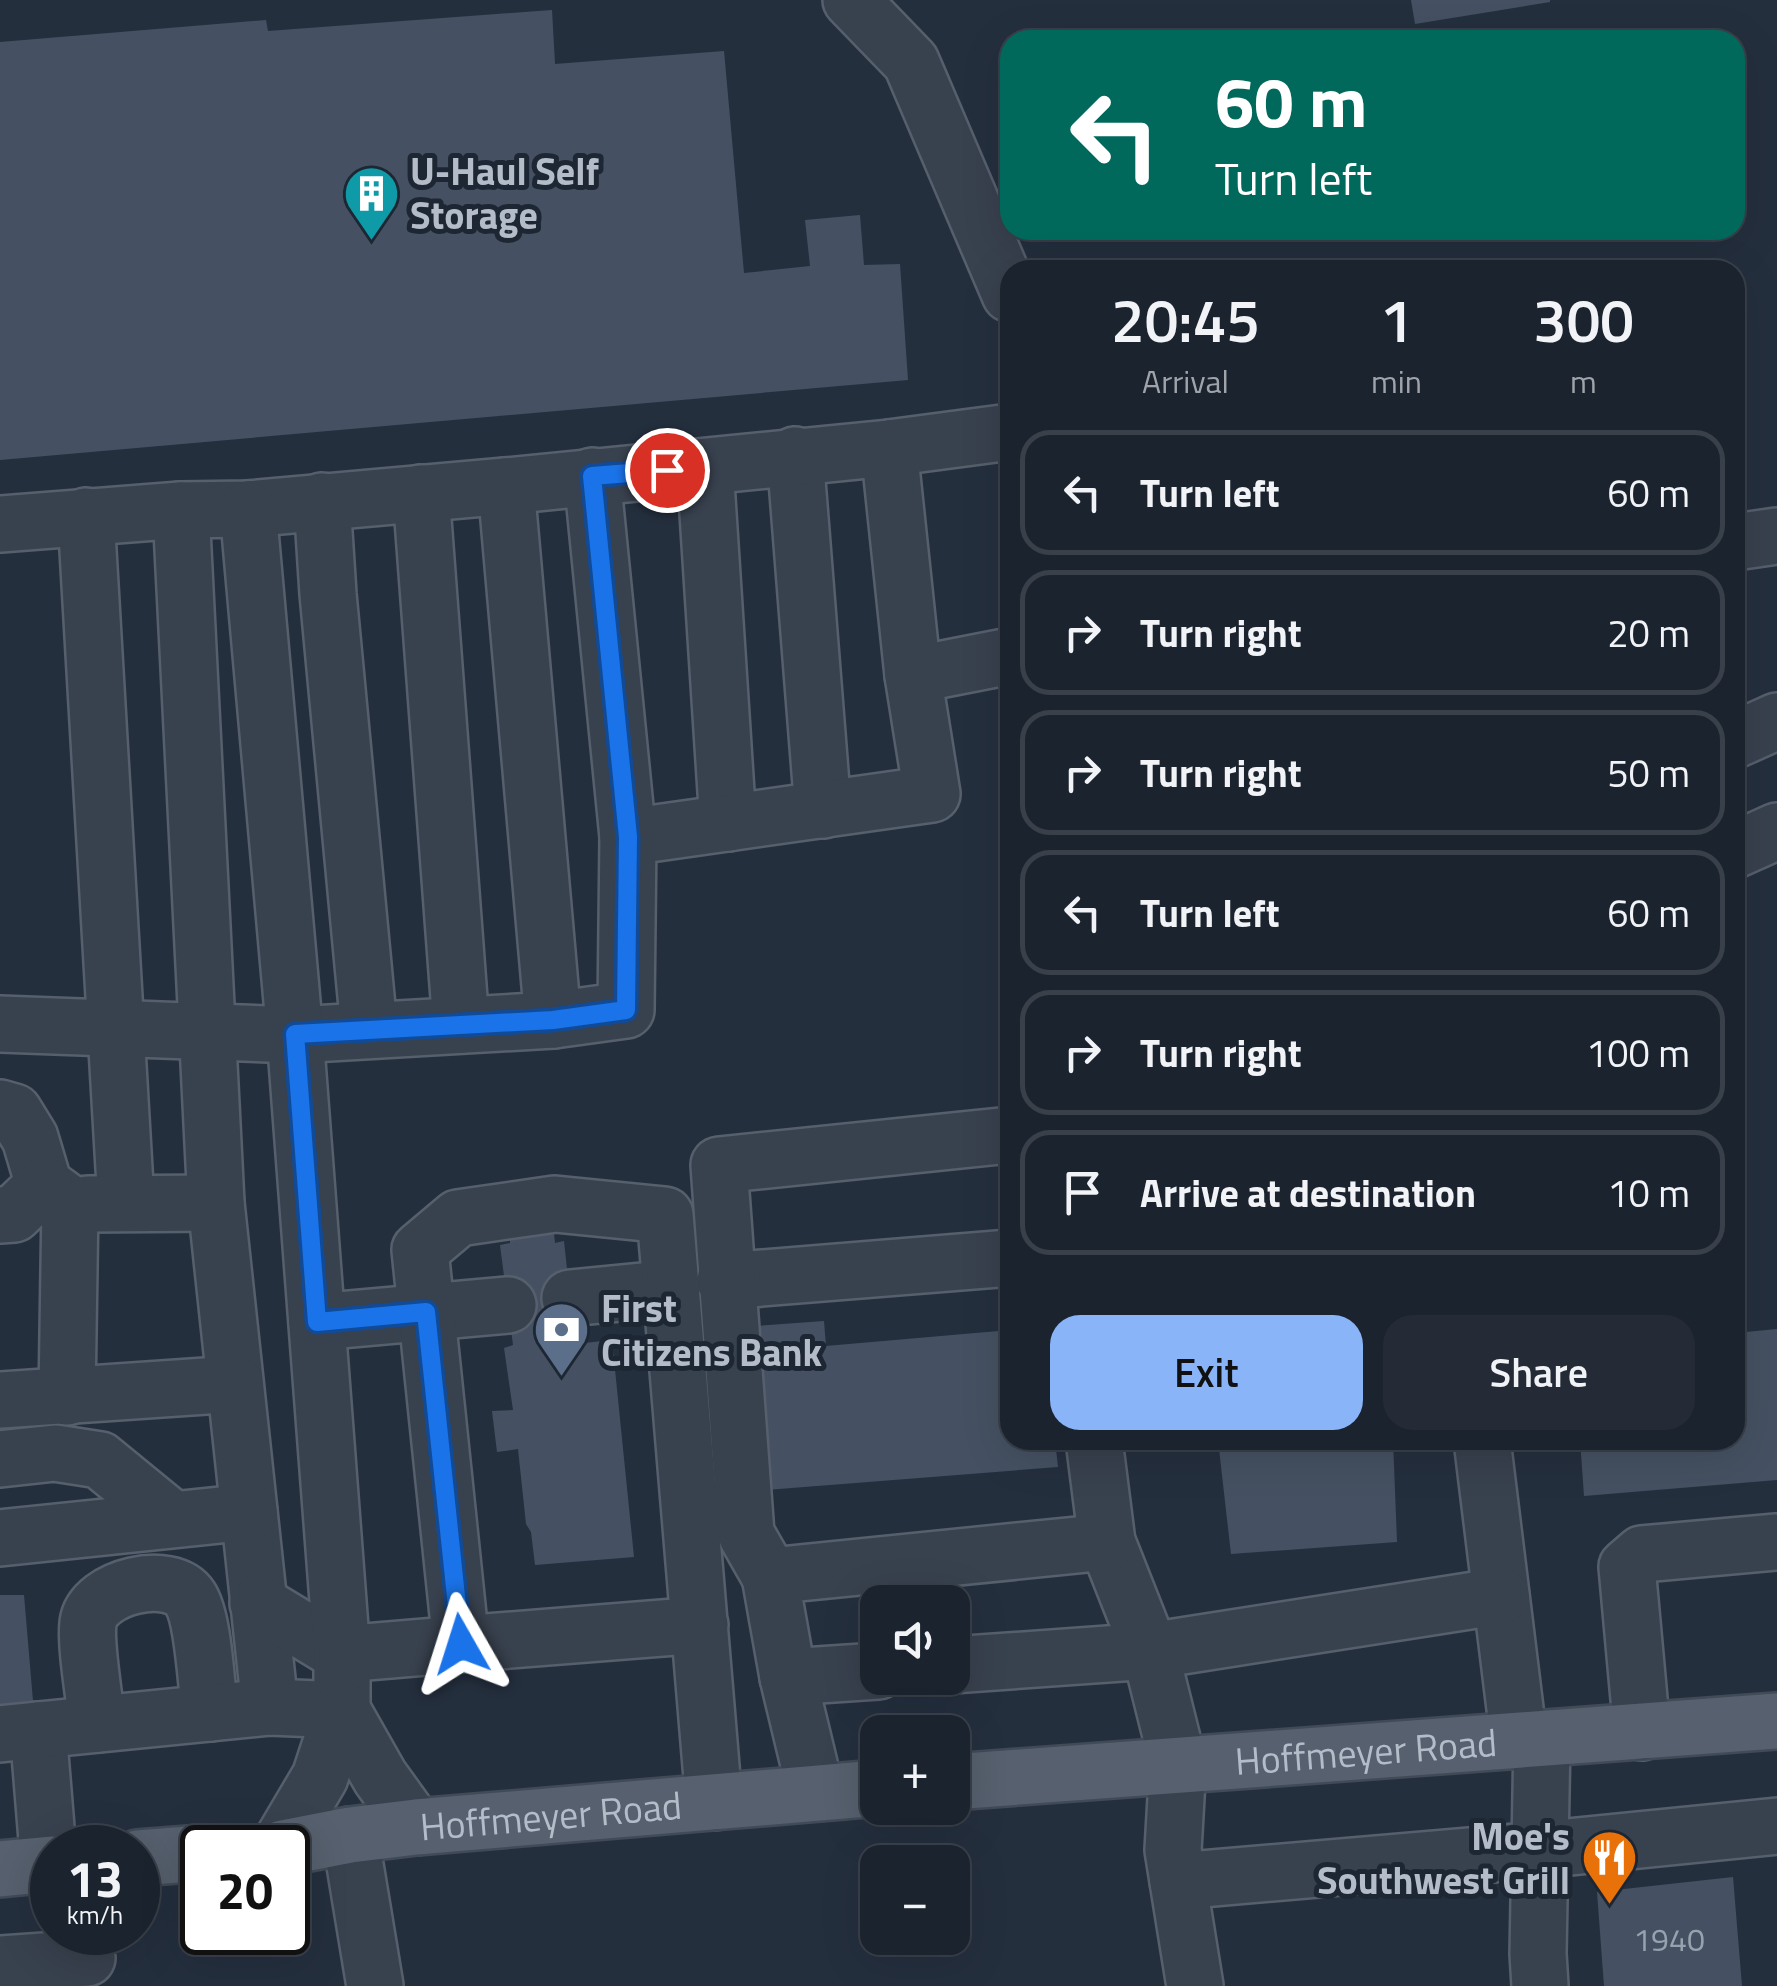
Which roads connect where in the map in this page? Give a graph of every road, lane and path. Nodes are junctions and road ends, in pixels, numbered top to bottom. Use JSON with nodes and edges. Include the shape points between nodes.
{"nodes":[{"id":1,"x":851,"y":0,"type":"edge"},
{"id":2,"x":1000,"y":271,"type":"edge"},
{"id":3,"x":1000,"y":433,"type":"edge"},
{"id":4,"x":889,"y":448,"type":"junction"},
{"id":5,"x":795,"y":455,"type":"junction"},
{"id":6,"x":705,"y":467,"type":"junction"},
{"id":7,"x":592,"y":476,"type":"junction"},
{"id":8,"x":506,"y":486,"type":"junction"},
{"id":9,"x":421,"y":494,"type":"junction"},
{"id":10,"x":322,"y":501,"type":"junction"},
{"id":11,"x":248,"y":509,"type":"junction"},
{"id":12,"x":181,"y":510,"type":"junction"},
{"id":13,"x":86,"y":516,"type":"junction"},
{"id":14,"x":0,"y":524,"type":"edge"},
{"id":15,"x":1777,"y":536,"type":"edge"},
{"id":16,"x":1745,"y":541,"type":"edge"},
{"id":17,"x":1000,"y":658,"type":"edge"},
{"id":18,"x":913,"y":675,"type":"junction"},
{"id":19,"x":1777,"y":721,"type":"edge"},
{"id":20,"x":1745,"y":735,"type":"edge"},
{"id":21,"x":822,"y":810,"type":"junction"},
{"id":22,"x":728,"y":823,"type":"junction"},
{"id":23,"x":1777,"y":832,"type":"edge"},
{"id":24,"x":628,"y":837,"type":"junction"},
{"id":25,"x":1745,"y":846,"type":"edge"},
{"id":26,"x":553,"y":1020,"type":"junction"},
{"id":27,"x":9,"y":1024,"type":"edge"},
{"id":28,"x":461,"y":1025,"type":"junction"},
{"id":29,"x":369,"y":1028,"type":"junction"},
{"id":30,"x":118,"y":1030,"type":"junction"},
{"id":31,"x":206,"y":1033,"type":"junction"},
{"id":32,"x":295,"y":1034,"type":"junction"},
{"id":33,"x":7,"y":1110,"type":"edge"},
{"id":34,"x":1000,"y":1135,"type":"edge"},
{"id":35,"x":38,"y":1201,"type":"edge"},
{"id":36,"x":126,"y":1203,"type":"junction"},
{"id":37,"x":216,"y":1203,"type":"junction"},
{"id":38,"x":1000,"y":1259,"type":"edge"},
{"id":39,"x":725,"y":1281,"type":"junction"},
{"id":40,"x":672,"y":1288,"type":"junction"},
{"id":41,"x":570,"y":1298,"type":"dead end"},
{"id":42,"x":508,"y":1305,"type":"dead end"},
{"id":43,"x":426,"y":1312,"type":"junction"},
{"id":44,"x":317,"y":1322,"type":"junction"},
{"id":45,"x":235,"y":1384,"type":"junction"},
{"id":46,"x":67,"y":1397,"type":"junction"},
{"id":47,"x":1,"y":1403,"type":"edge"},
{"id":48,"x":1095,"y":1450,"type":"edge"},
{"id":49,"x":1483,"y":1450,"type":"edge"},
{"id":50,"x":0,"y":1459,"type":"edge"},
{"id":51,"x":249,"y":1512,"type":"junction"},
{"id":52,"x":172,"y":1519,"type":"junction"},
{"id":53,"x":0,"y":1538,"type":"edge"},
{"id":54,"x":1107,"y":1542,"type":"junction"},
{"id":55,"x":1777,"y":1542,"type":"edge"},
{"id":56,"x":770,"y":1576,"type":"junction"},
{"id":57,"x":1501,"y":1596,"type":"junction"},
{"id":58,"x":258,"y":1603,"type":"junction"},
{"id":59,"x":700,"y":1625,"type":"junction"},
{"id":60,"x":461,"y":1644,"type":"junction"},
{"id":61,"x":1150,"y":1651,"type":"junction"},
{"id":62,"x":342,"y":1654,"type":"junction"},
{"id":63,"x":970,"y":1664,"type":"edge"},
{"id":64,"x":860,"y":1672,"type":"edge"},
{"id":65,"x":788,"y":1677,"type":"junction"},
{"id":66,"x":270,"y":1707,"type":"junction"},
{"id":67,"x":342,"y":1710,"type":"junction"},
{"id":68,"x":210,"y":1713,"type":"junction"},
{"id":69,"x":1777,"y":1721,"type":"edge"},
{"id":70,"x":97,"y":1724,"type":"junction"},
{"id":71,"x":19,"y":1732,"type":"edge"},
{"id":72,"x":1642,"y":1732,"type":"junction"},
{"id":73,"x":1530,"y":1740,"type":"junction"},
{"id":74,"x":1178,"y":1763,"type":"junction"},
{"id":75,"x":970,"y":1780,"type":"edge"},
{"id":76,"x":860,"y":1789,"type":"edge"},
{"id":77,"x":816,"y":1793,"type":"junction"},
{"id":78,"x":714,"y":1802,"type":"junction"},
{"id":79,"x":294,"y":1825,"type":"edge"},
{"id":80,"x":1777,"y":1826,"type":"edge"},
{"id":81,"x":416,"y":1827,"type":"junction"},
{"id":82,"x":30,"y":1830,"type":"edge"},
{"id":83,"x":350,"y":1834,"type":"junction"},
{"id":84,"x":310,"y":1842,"type":"edge"},
{"id":85,"x":1539,"y":1850,"type":"junction"},
{"id":86,"x":1178,"y":1880,"type":"junction"},
{"id":87,"x":87,"y":1958,"type":"dead end"},
{"id":88,"x":0,"y":1964,"type":"edge"},
{"id":89,"x":375,"y":1986,"type":"edge"},
{"id":90,"x":1195,"y":1986,"type":"edge"},
{"id":91,"x":1540,"y":1986,"type":"edge"}],
"edges":[{"from":1,"to":2,"type":"lane","via":[[911,62]]},
{"from":3,"to":4,"type":"lane"},
{"from":4,"to":5,"type":"lane"},
{"from":4,"to":18,"type":"lane"},
{"from":5,"to":6,"type":"lane"},
{"from":5,"to":21,"type":"lane"},
{"from":6,"to":7,"type":"lane"},
{"from":6,"to":22,"type":"lane"},
{"from":7,"to":8,"type":"lane"},
{"from":7,"to":24,"type":"lane"},
{"from":8,"to":9,"type":"lane"},
{"from":8,"to":26,"type":"lane"},
{"from":9,"to":10,"type":"lane"},
{"from":9,"to":28,"type":"lane"},
{"from":10,"to":11,"type":"lane"},
{"from":10,"to":29,"type":"lane"},
{"from":11,"to":12,"type":"lane"},
{"from":11,"to":32,"type":"lane"},
{"from":12,"to":13,"type":"lane"},
{"from":12,"to":31,"type":"lane"},
{"from":13,"to":14,"type":"lane"},
{"from":13,"to":30,"type":"lane"},
{"from":15,"to":16,"type":"lane"},
{"from":17,"to":18,"type":"lane"},
{"from":18,"to":21,"type":"lane","via":[[932,794]]},
{"from":19,"to":20,"type":"lane"},
{"from":21,"to":22,"type":"lane"},
{"from":22,"to":24,"type":"lane"},
{"from":23,"to":25,"type":"lane"},
{"from":24,"to":26,"type":"lane","via":[[626,1010]]},
{"from":26,"to":28,"type":"lane"},
{"from":27,"to":30,"type":"lane"},
{"from":27,"to":33,"type":"lane"},
{"from":28,"to":29,"type":"lane"},
{"from":29,"to":32,"type":"lane"},
{"from":30,"to":31,"type":"lane"},
{"from":30,"to":36,"type":"lane"},
{"from":31,"to":32,"type":"lane"},
{"from":31,"to":37,"type":"lane"},
{"from":32,"to":44,"type":"lane"},
{"from":33,"to":35,"type":"lane","via":[[30,1138]]},
{"from":34,"to":39,"type":"lane","via":[[719,1164]]},
{"from":35,"to":36,"type":"lane"},
{"from":35,"to":46,"type":"lane"},
{"from":36,"to":37,"type":"lane"},
{"from":37,"to":45,"type":"lane"},
{"from":38,"to":39,"type":"lane"},
{"from":39,"to":56,"type":"lane","via":[[746,1534]]},
{"from":40,"to":41,"type":"lane"},
{"from":40,"to":43,"type":"lane","via":[[666,1215],[555,1204],[458,1218],[420,1250]]},
{"from":40,"to":59,"type":"lane"},
{"from":42,"to":43,"type":"lane"},
{"from":43,"to":44,"type":"lane"},
{"from":43,"to":60,"type":"lane"},
{"from":44,"to":62,"type":"lane"},
{"from":45,"to":46,"type":"lane"},
{"from":45,"to":51,"type":"lane"},
{"from":46,"to":47,"type":"lane"},
{"from":48,"to":54,"type":"lane"},
{"from":49,"to":57,"type":"lane"},
{"from":50,"to":52,"type":"lane","via":[[55,1453],[100,1460]]},
{"from":51,"to":52,"type":"lane"},
{"from":51,"to":58,"type":"lane"},
{"from":52,"to":53,"type":"lane"},
{"from":54,"to":56,"type":"lane"},
{"from":54,"to":61,"type":"lane"},
{"from":55,"to":72,"type":"lane","via":[[1642,1554],[1627,1567]]},
{"from":56,"to":65,"type":"lane"},
{"from":57,"to":61,"type":"lane"},
{"from":57,"to":73,"type":"lane"},
{"from":58,"to":62,"type":"lane"},
{"from":58,"to":66,"type":"lane"},
{"from":59,"to":60,"type":"lane"},
{"from":59,"to":78,"type":"lane"},
{"from":60,"to":62,"type":"lane"},
{"from":61,"to":63,"type":"lane"},
{"from":61,"to":74,"type":"lane"},
{"from":62,"to":67,"type":"lane"},
{"from":64,"to":65,"type":"lane"},
{"from":65,"to":77,"type":"lane"},
{"from":66,"to":67,"type":"lane"},
{"from":66,"to":68,"type":"lane"},
{"from":67,"to":79,"type":"lane","via":[[320,1777]]},
{"from":67,"to":81,"type":"lane"},
{"from":68,"to":70,"type":"lane"},
{"from":68,"to":70,"type":"lane","via":[[189,1595],[173,1585],[138,1585],[99,1602],[88,1621]]},
{"from":69,"to":72,"type":"main road","name":"Hoffmeyer Road"},
{"from":70,"to":71,"type":"lane"},
{"from":71,"to":82,"type":"lane"},
{"from":72,"to":73,"type":"main road","name":"Hoffmeyer Road"},
{"from":73,"to":74,"type":"main road","name":"Hoffmeyer Road"},
{"from":73,"to":85,"type":"lane"},
{"from":74,"to":75,"type":"main road","name":"Hoffmeyer Road"},
{"from":74,"to":86,"type":"lane","via":[[1172,1850]]},
{"from":76,"to":77,"type":"main road","name":"Hoffmeyer Road"},
{"from":77,"to":78,"type":"main road","name":"Hoffmeyer Road"},
{"from":78,"to":81,"type":"main road","name":"Hoffmeyer Road"},
{"from":80,"to":85,"type":"lane"},
{"from":81,"to":83,"type":"main road","name":"Hoffmeyer Road"},
{"from":83,"to":84,"type":"main road","name":"Hoffmeyer Road"},
{"from":83,"to":89,"type":"lane"},
{"from":85,"to":86,"type":"lane"},
{"from":85,"to":91,"type":"lane"},
{"from":86,"to":90,"type":"lane"},
{"from":87,"to":88,"type":"lane"}]}
